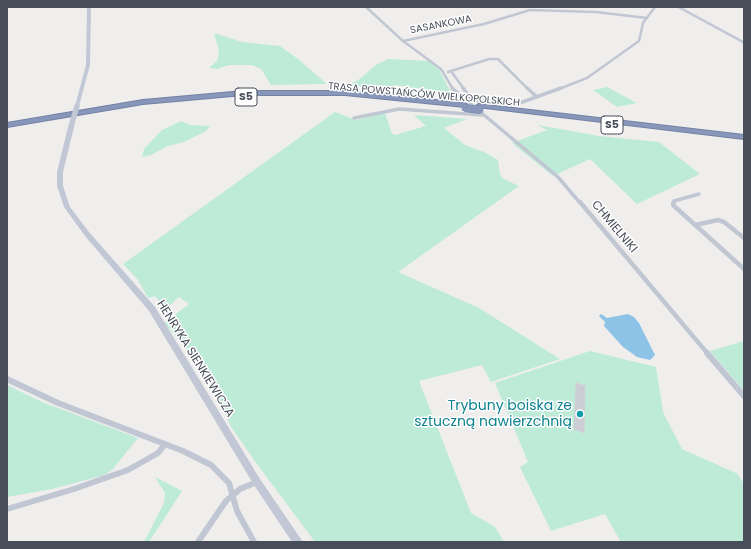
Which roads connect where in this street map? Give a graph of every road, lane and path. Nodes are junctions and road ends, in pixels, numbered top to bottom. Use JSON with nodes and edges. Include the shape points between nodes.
{"nodes":[{"id":1,"x":89,"y":7,"type":"edge"},
{"id":2,"x":366,"y":7,"type":"edge"},
{"id":3,"x":588,"y":7,"type":"edge"},
{"id":4,"x":656,"y":7,"type":"edge"},
{"id":5,"x":678,"y":7,"type":"edge"},
{"id":6,"x":596,"y":12,"type":"junction"},
{"id":7,"x":647,"y":18,"type":"junction"},
{"id":8,"x":744,"y":38,"type":"edge"},
{"id":9,"x":739,"y":40,"type":"junction"},
{"id":10,"x":403,"y":41,"type":"junction"},
{"id":11,"x":744,"y":43,"type":"edge"},
{"id":12,"x":451,"y":71,"type":"junction"},
{"id":13,"x":443,"y":72,"type":"junction"},
{"id":14,"x":537,"y":97,"type":"junction"},
{"id":15,"x":465,"y":106,"type":"junction"},
{"id":16,"x":480,"y":110,"type":"junction"},
{"id":17,"x":354,"y":118,"type":"dead end"},
{"id":18,"x":7,"y":125,"type":"edge"},
{"id":19,"x":7,"y":128,"type":"edge"},
{"id":20,"x":744,"y":136,"type":"edge"},
{"id":21,"x":744,"y":141,"type":"edge"},
{"id":22,"x":699,"y":194,"type":"dead end"},
{"id":23,"x":695,"y":225,"type":"junction"},
{"id":24,"x":744,"y":238,"type":"edge"},
{"id":25,"x":744,"y":269,"type":"edge"},
{"id":26,"x":7,"y":379,"type":"edge"},
{"id":27,"x":744,"y":396,"type":"edge"},
{"id":28,"x":165,"y":444,"type":"junction"},
{"id":29,"x":256,"y":482,"type":"junction"},
{"id":30,"x":233,"y":495,"type":"junction"},
{"id":31,"x":7,"y":508,"type":"edge"},
{"id":32,"x":198,"y":542,"type":"edge"},
{"id":33,"x":254,"y":542,"type":"edge"},
{"id":34,"x":298,"y":542,"type":"edge"}],
"edges":[{"from":1,"to":29,"type":"street","name":"HENRYKA SIENKIEWICZA","bridge":true,"via":[[88,60],[60,172],[60,186],[67,207],[152,309]]},
{"from":2,"to":10,"type":"street","name":"CHMIELNIKI"},
{"from":3,"to":6,"type":"street"},
{"from":4,"to":7,"type":"street"},
{"from":5,"to":9,"type":"street"},
{"from":6,"to":7,"type":"street","name":"SASANKOWA"},
{"from":6,"to":10,"type":"street","name":"SASANKOWA","via":[[526,10],[484,24]]},
{"from":7,"to":14,"type":"street","via":[[639,41],[606,66],[590,76]]},
{"from":8,"to":9,"type":"street"},
{"from":9,"to":11,"type":"street"},
{"from":10,"to":13,"type":"street","name":"CHMIELNIKI"},
{"from":12,"to":13,"type":"street"},
{"from":12,"to":14,"type":"street","via":[[471,98],[480,102],[508,105]]},
{"from":12,"to":14,"type":"street","via":[[489,58],[498,59]]},
{"from":13,"to":16,"type":"street","name":"CHMIELNIKI","via":[[452,88]]},
{"from":15,"to":16,"type":"highway","name":"TRASA POWSTAŃCÓW WIELKOPOLSKICH","number":"S5","bridge":true},
{"from":15,"to":18,"type":"highway","name":"TRASA POWSTAŃCÓW WIELKOPOLSKICH","number":"S5","via":[[345,93],[244,93],[143,102]]},
{"from":15,"to":19,"type":"highway","name":"TRASA POWSTAŃCÓW WIELKOPOLSKICH","number":"S5","via":[[337,96],[237,97],[149,105]]},
{"from":16,"to":17,"type":"street","via":[[464,116],[399,109]]},
{"from":16,"to":20,"type":"highway","name":"TRASA POWSTAŃCÓW WIELKOPOLSKICH","number":"S5"},
{"from":16,"to":21,"type":"highway","name":"TRASA POWSTAŃCÓW WIELKOPOLSKICH","number":"S5"},
{"from":16,"to":27,"type":"street","name":"CHMIELNIKI","via":[[563,182]]},
{"from":22,"to":23,"type":"street","via":[[672,203]]},
{"from":23,"to":24,"type":"street","via":[[718,220]]},
{"from":23,"to":25,"type":"street"},
{"from":26,"to":28,"type":"street","via":[[58,403]]},
{"from":28,"to":30,"type":"street","via":[[211,465],[229,483]]},
{"from":28,"to":31,"type":"street","via":[[158,453],[128,470]]},
{"from":29,"to":30,"type":"street"},
{"from":29,"to":34,"type":"street","name":"HENRYKA SIENKIEWICZA"},
{"from":30,"to":32,"type":"street","via":[[222,506]]},
{"from":30,"to":33,"type":"street","via":[[237,511]]}]}
